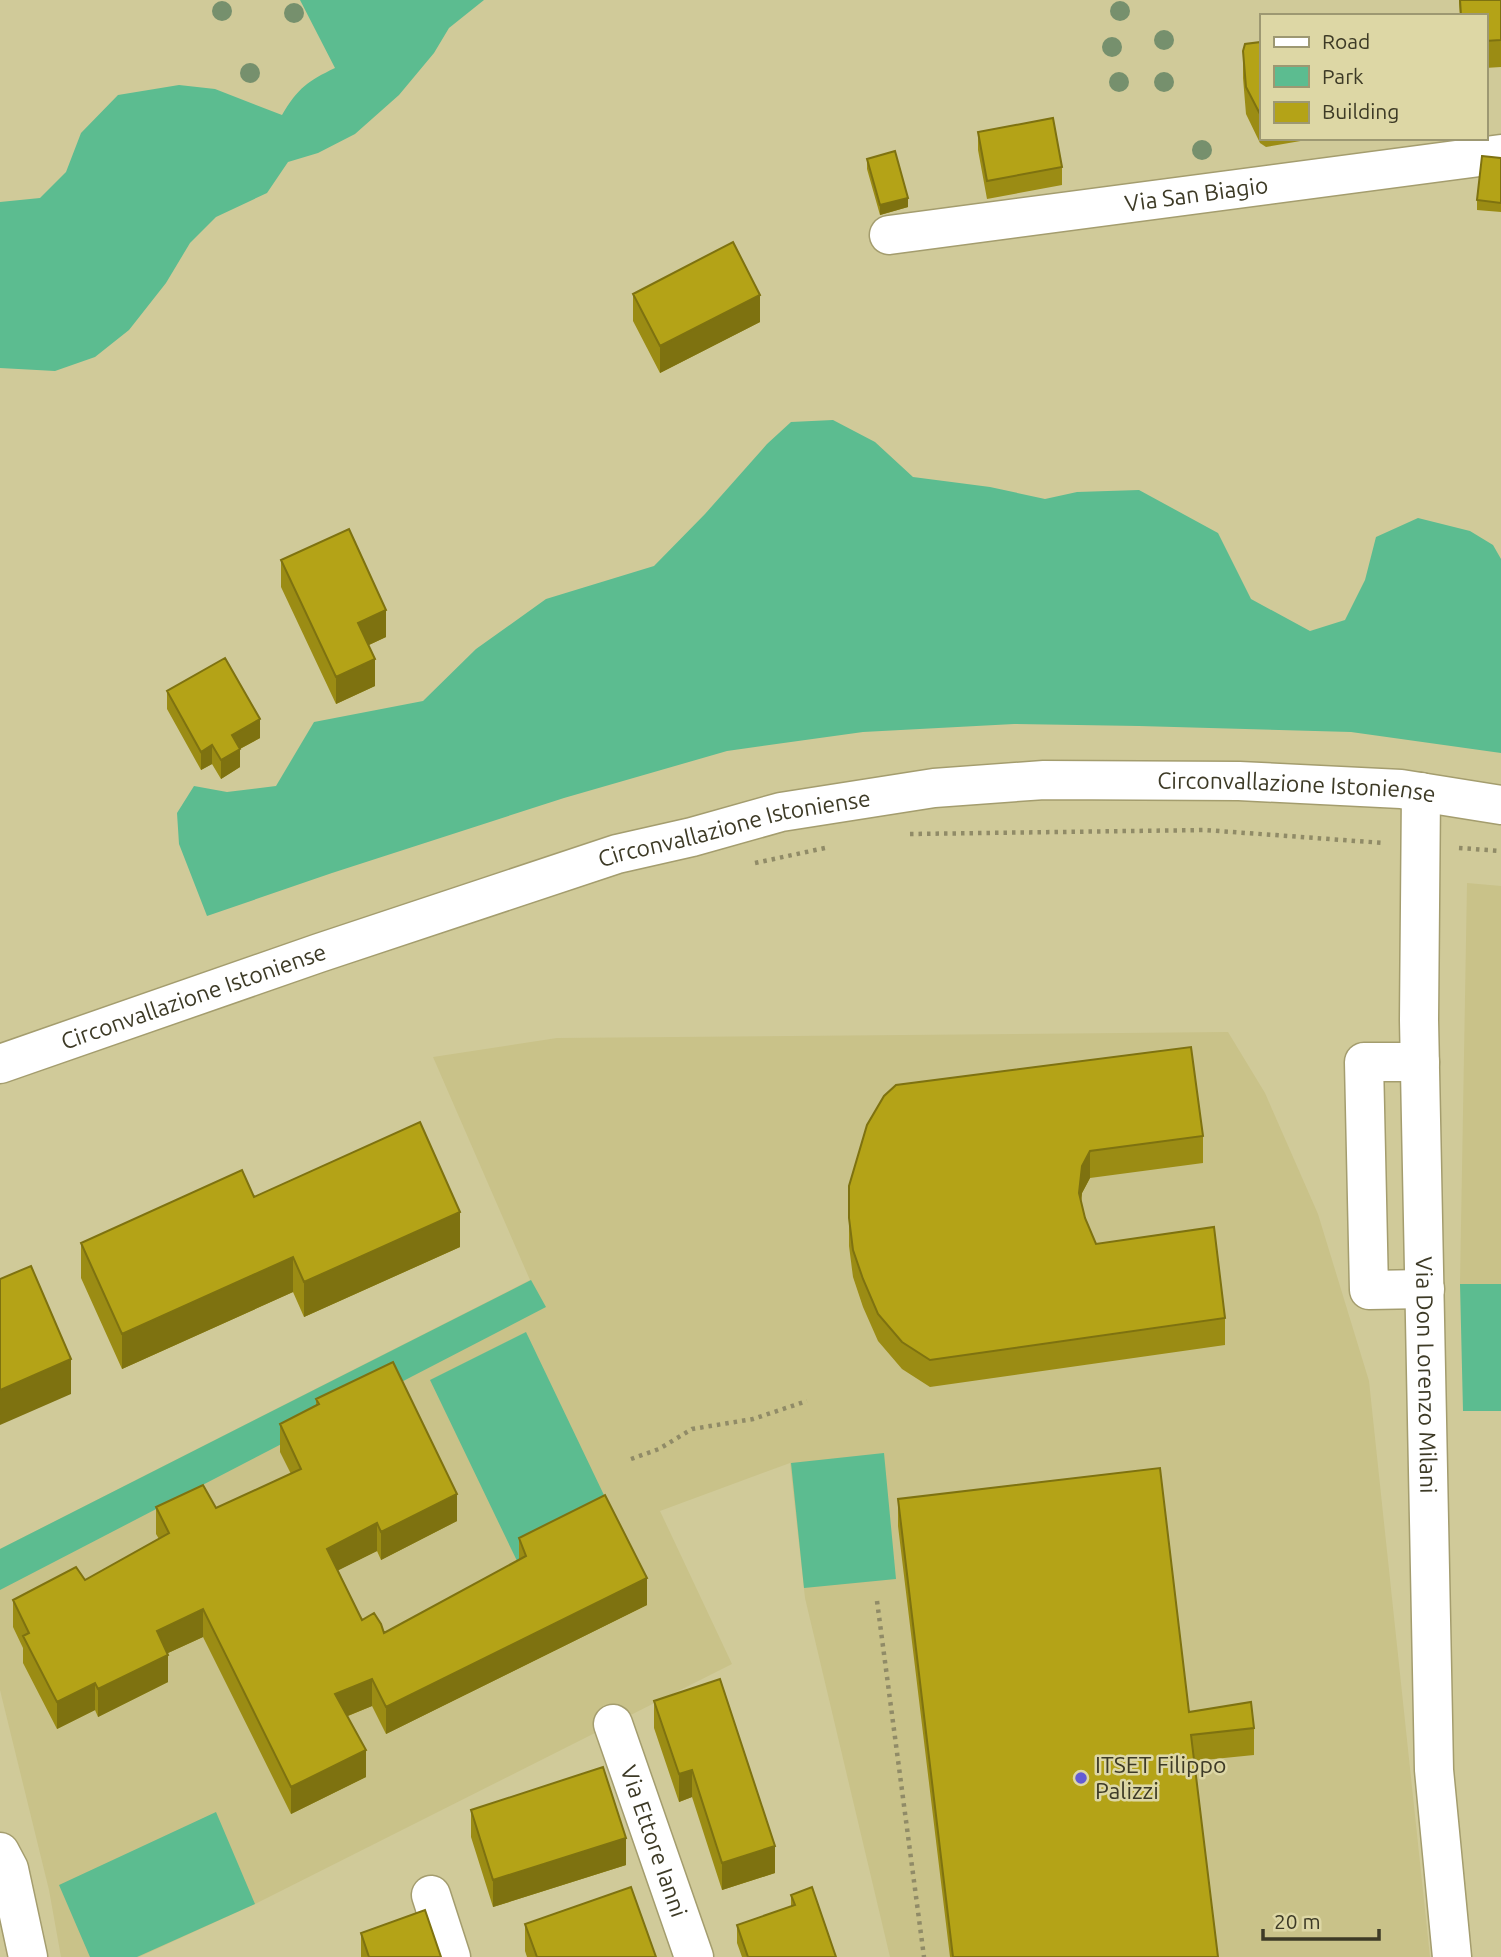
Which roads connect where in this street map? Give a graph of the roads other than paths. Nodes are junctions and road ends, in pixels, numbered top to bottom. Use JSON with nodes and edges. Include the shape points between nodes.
{"nodes":[{"id":1,"x":1501,"y":154,"type":"edge"},
{"id":2,"x":890,"y":235,"type":"dead end"},
{"id":3,"x":1421,"y":792,"type":"junction"},
{"id":4,"x":1501,"y":805,"type":"edge"},
{"id":5,"x":1420,"y":1062,"type":"junction"},
{"id":6,"x":0,"y":1064,"type":"edge"},
{"id":7,"x":1424,"y":1289,"type":"junction"},
{"id":8,"x":613,"y":1724,"type":"dead end"},
{"id":9,"x":0,"y":1852,"type":"edge"},
{"id":10,"x":431,"y":1895,"type":"dead end"},
{"id":11,"x":28,"y":1957,"type":"edge"},
{"id":12,"x":451,"y":1957,"type":"edge"},
{"id":13,"x":694,"y":1957,"type":"edge"},
{"id":14,"x":1452,"y":1957,"type":"edge"}],
"edges":[{"from":1,"to":2,"type":"street","name":"Via San Biagio"},
{"from":3,"to":4,"type":"street","name":"Circonvallazione Istoniense"},
{"from":3,"to":5,"type":"street","name":"Via Don Lorenzo Milani"},
{"from":3,"to":6,"type":"street","name":"Circonvallazione Istoniense","via":[[1240,781],[1044,779],[934,788],[781,812],[617,854]]},
{"from":5,"to":7,"type":"street","name":"Via Don Lorenzo Milani"},
{"from":5,"to":7,"type":"street","via":[[1364,1062],[1369,1290]]},
{"from":7,"to":14,"type":"street","name":"Via Don Lorenzo Milani","via":[[1434,1770]]},
{"from":8,"to":13,"type":"street","name":"Via Ettore Ianni"},
{"from":9,"to":11,"type":"street","via":[[9,1869]]},
{"from":10,"to":12,"type":"street"}]}
